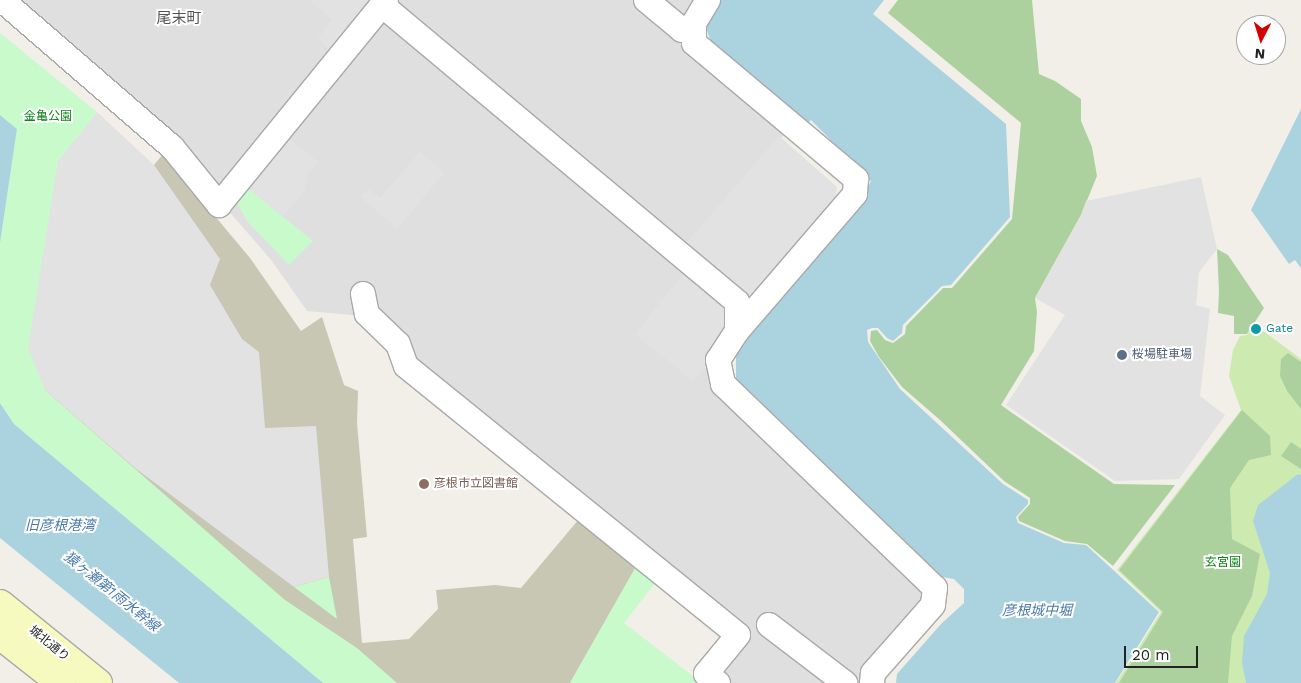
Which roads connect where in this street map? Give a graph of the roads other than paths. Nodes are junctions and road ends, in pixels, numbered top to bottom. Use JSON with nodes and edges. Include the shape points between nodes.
{"nodes":[{"id":1,"x":2,"y":0,"type":"edge"},
{"id":2,"x":646,"y":0,"type":"edge"},
{"id":3,"x":708,"y":0,"type":"edge"},
{"id":4,"x":384,"y":2,"type":"edge"},
{"id":5,"x":694,"y":32,"type":"junction"},
{"id":6,"x":364,"y":294,"type":"dead end"},
{"id":7,"x":737,"y":331,"type":"junction"},
{"id":8,"x":0,"y":604,"type":"edge"},
{"id":9,"x":769,"y":625,"type":"dead end"},
{"id":10,"x":0,"y":635,"type":"edge"},
{"id":11,"x":60,"y":683,"type":"edge"},
{"id":12,"x":98,"y":683,"type":"edge"},
{"id":13,"x":718,"y":683,"type":"edge"},
{"id":14,"x":845,"y":683,"type":"edge"},
{"id":15,"x":872,"y":683,"type":"edge"}],
"edges":[{"from":1,"to":4,"type":"street","via":[[172,147],[219,205]]},
{"from":2,"to":5,"type":"street","via":[[682,30]]},
{"from":3,"to":5,"type":"street","via":[[694,23]]},
{"from":4,"to":7,"type":"street","via":[[736,302]]},
{"from":5,"to":7,"type":"street","via":[[694,42],[856,180],[855,194]]},
{"from":6,"to":13,"type":"street","via":[[367,314],[398,344],[406,366],[738,635],[706,674]]},
{"from":7,"to":15,"type":"street","via":[[718,360],[723,384],[935,588],[933,605],[873,674]]},
{"from":8,"to":12,"type":"main road","name":"城北通り"},
{"from":9,"to":14,"type":"street"},
{"from":10,"to":11,"type":"main road","name":"城北通り"}]}
